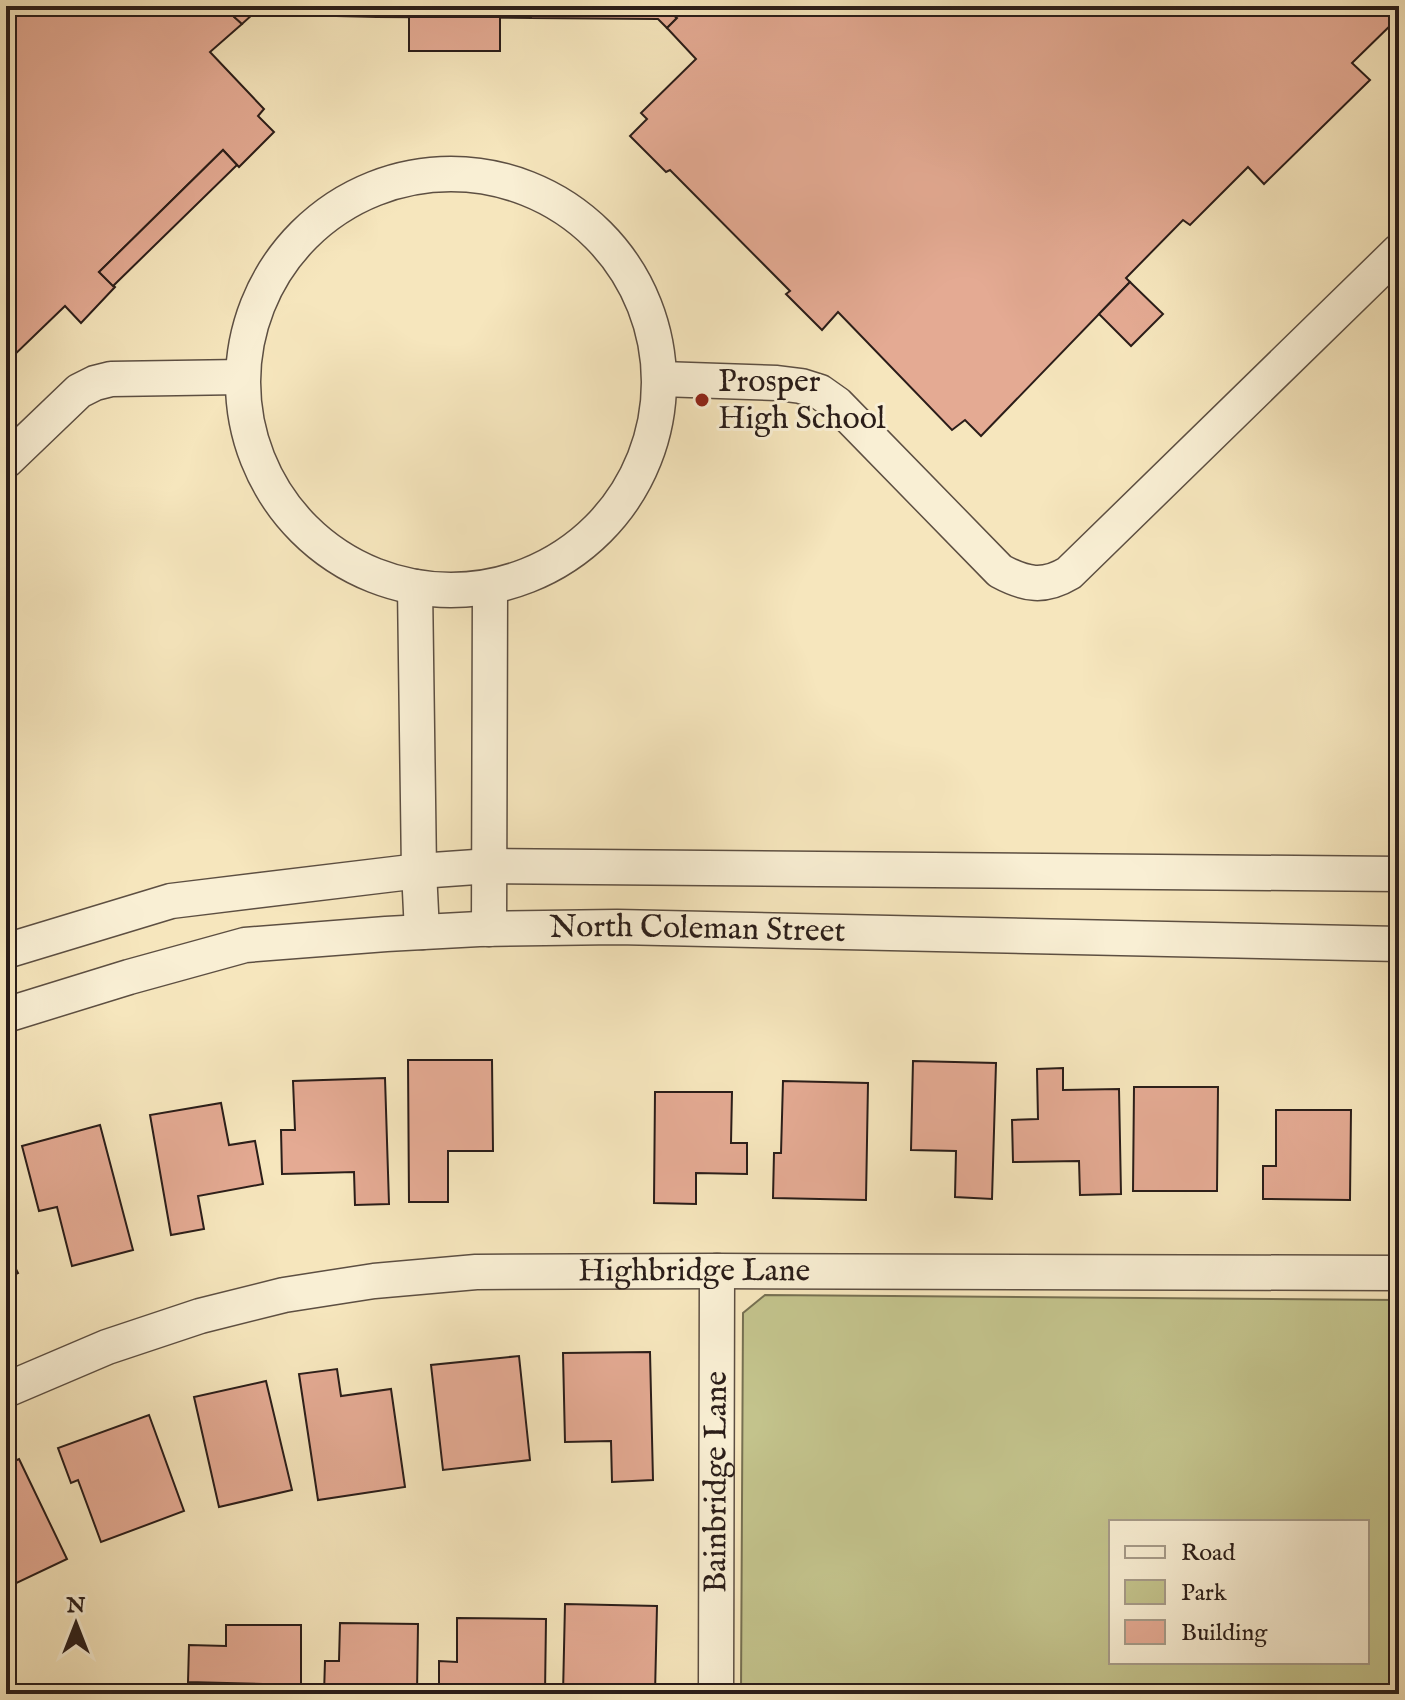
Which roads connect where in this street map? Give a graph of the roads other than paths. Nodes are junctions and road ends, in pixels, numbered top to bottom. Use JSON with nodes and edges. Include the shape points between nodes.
{"nodes":[{"id":1,"x":1399,"y":251,"type":"edge"},
{"id":2,"x":242,"y":377,"type":"junction"},
{"id":3,"x":661,"y":379,"type":"junction"},
{"id":4,"x":6,"y":461,"type":"edge"},
{"id":5,"x":415,"y":587,"type":"junction"},
{"id":6,"x":490,"y":587,"type":"junction"},
{"id":7,"x":490,"y":866,"type":"junction"},
{"id":8,"x":419,"y":871,"type":"junction"},
{"id":9,"x":1399,"y":874,"type":"edge"},
{"id":10,"x":489,"y":929,"type":"junction"},
{"id":11,"x":422,"y":932,"type":"junction"},
{"id":12,"x":1399,"y":944,"type":"edge"},
{"id":13,"x":6,"y":951,"type":"edge"},
{"id":14,"x":6,"y":1015,"type":"edge"},
{"id":15,"x":717,"y":1271,"type":"junction"},
{"id":16,"x":1399,"y":1273,"type":"edge"},
{"id":17,"x":6,"y":1390,"type":"edge"},
{"id":18,"x":716,"y":1694,"type":"edge"}],
"edges":[{"from":1,"to":3,"type":"street","via":[[1069,573],[1053,582],[1034,583],[1000,571],[820,392],[777,383]]},
{"from":2,"to":3,"type":"street","via":[[248,333],[263,289],[311,227],[350,199],[390,183],[454,174],[516,184],[554,201],[592,229],[618,256],[640,293]]},
{"from":2,"to":4,"type":"street","via":[[95,383],[79,391]]},
{"from":2,"to":5,"type":"street","via":[[251,445],[287,512],[344,561]]},
{"from":3,"to":6,"type":"street","via":[[649,447],[614,512],[559,560]]},
{"from":5,"to":6,"type":"street"},
{"from":5,"to":8,"type":"street"},
{"from":6,"to":7,"type":"street"},
{"from":7,"to":8,"type":"street","name":"North Coleman Street"},
{"from":7,"to":9,"type":"street","name":"North Coleman Street"},
{"from":7,"to":10,"type":"street"},
{"from":8,"to":11,"type":"street"},
{"from":8,"to":13,"type":"street","name":"North Coleman Street","via":[[171,901]]},
{"from":10,"to":11,"type":"street","name":"North Coleman Street"},
{"from":10,"to":12,"type":"street","name":"North Coleman Street","via":[[617,927]]},
{"from":11,"to":14,"type":"street","name":"North Coleman Street","via":[[245,945]]},
{"from":15,"to":16,"type":"street","name":"Highbridge Lane"},
{"from":15,"to":17,"type":"street","name":"Highbridge Lane","via":[[476,1272],[284,1295],[107,1347]]},
{"from":15,"to":18,"type":"street","name":"Bainbridge Lane"}]}
